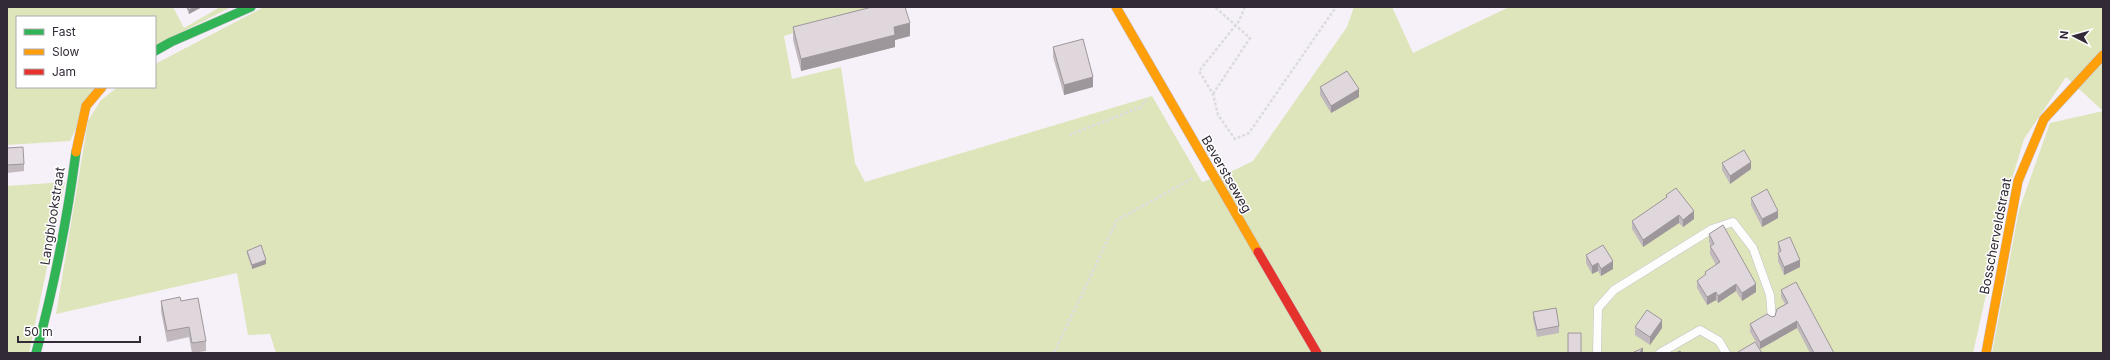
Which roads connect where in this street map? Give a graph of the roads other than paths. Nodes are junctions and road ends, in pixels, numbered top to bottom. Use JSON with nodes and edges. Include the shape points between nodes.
{"nodes":[{"id":1,"x":251,"y":7,"type":"edge"},
{"id":2,"x":1116,"y":7,"type":"edge"},
{"id":3,"x":156,"y":50,"type":"edge"},
{"id":4,"x":2103,"y":55,"type":"edge"},
{"id":5,"x":101,"y":88,"type":"edge"},
{"id":6,"x":1772,"y":319,"type":"edge"},
{"id":7,"x":36,"y":353,"type":"edge"},
{"id":8,"x":1317,"y":353,"type":"edge"},
{"id":9,"x":1598,"y":353,"type":"edge"},
{"id":10,"x":1660,"y":353,"type":"edge"},
{"id":11,"x":1726,"y":353,"type":"edge"},
{"id":12,"x":1986,"y":353,"type":"edge"}],
"edges":[{"from":1,"to":3,"type":"street"},
{"from":2,"to":8,"type":"street","name":"Beverstseweg"},
{"from":4,"to":12,"type":"street","name":"Bosscherveldstraat","via":[[2044,120],[2018,181]]},
{"from":5,"to":7,"type":"street","name":"Langblookstraat","via":[[86,106],[77,144],[68,213],[51,299]]},
{"from":6,"to":9,"type":"lane","via":[[1770,295],[1753,248],[1733,222],[1712,229],[1614,290],[1598,308]]},
{"from":10,"to":11,"type":"lane","via":[[1700,330],[1719,341]]}]}
